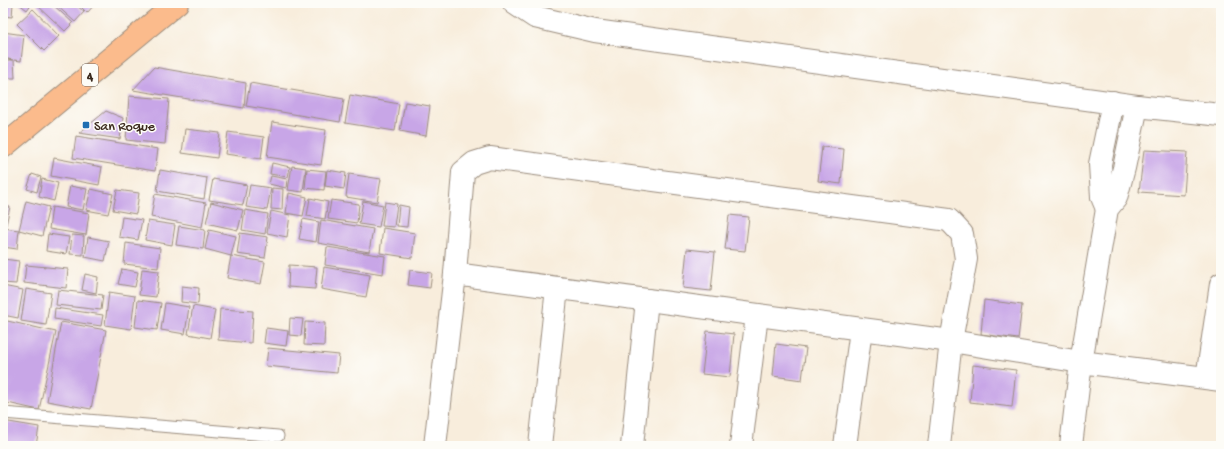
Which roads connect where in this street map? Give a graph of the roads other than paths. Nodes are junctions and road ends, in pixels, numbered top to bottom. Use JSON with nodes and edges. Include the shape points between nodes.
{"nodes":[{"id":1,"x":177,"y":3,"type":"edge"},
{"id":2,"x":514,"y":3,"type":"edge"},
{"id":3,"x":1113,"y":102,"type":"junction"},
{"id":4,"x":1137,"y":106,"type":"junction"},
{"id":5,"x":1221,"y":115,"type":"edge"},
{"id":6,"x":3,"y":148,"type":"edge"},
{"id":7,"x":1107,"y":208,"type":"junction"},
{"id":8,"x":455,"y":274,"type":"junction"},
{"id":9,"x":1221,"y":284,"type":"edge"},
{"id":10,"x":557,"y":288,"type":"junction"},
{"id":11,"x":647,"y":300,"type":"junction"},
{"id":12,"x":757,"y":315,"type":"junction"},
{"id":13,"x":861,"y":330,"type":"junction"},
{"id":14,"x":951,"y":341,"type":"junction"},
{"id":15,"x":1081,"y":362,"type":"junction"},
{"id":16,"x":1214,"y":379,"type":"edge"},
{"id":17,"x":3,"y":413,"type":"edge"},
{"id":18,"x":278,"y":436,"type":"dead end"},
{"id":19,"x":435,"y":446,"type":"edge"},
{"id":20,"x":540,"y":446,"type":"edge"},
{"id":21,"x":632,"y":446,"type":"edge"},
{"id":22,"x":741,"y":446,"type":"edge"},
{"id":23,"x":845,"y":446,"type":"edge"},
{"id":24,"x":939,"y":446,"type":"edge"},
{"id":25,"x":1072,"y":446,"type":"edge"}],
"edges":[{"from":1,"to":6,"type":"highway","number":"4"},
{"from":2,"to":3,"type":"street","via":[[536,17],[595,31]]},
{"from":3,"to":4,"type":"street"},
{"from":3,"to":7,"type":"street","via":[[1100,164],[1102,197]]},
{"from":4,"to":5,"type":"street"},
{"from":4,"to":7,"type":"street","via":[[1116,198]]},
{"from":7,"to":15,"type":"street"},
{"from":8,"to":10,"type":"street"},
{"from":8,"to":14,"type":"street","via":[[463,172],[474,163],[490,158],[949,220],[962,234],[966,259]]},
{"from":8,"to":19,"type":"street"},
{"from":9,"to":16,"type":"street"},
{"from":10,"to":11,"type":"street"},
{"from":10,"to":20,"type":"street"},
{"from":11,"to":12,"type":"street"},
{"from":11,"to":21,"type":"street"},
{"from":12,"to":13,"type":"street"},
{"from":12,"to":22,"type":"street"},
{"from":13,"to":14,"type":"street"},
{"from":13,"to":23,"type":"street"},
{"from":14,"to":15,"type":"street"},
{"from":14,"to":24,"type":"street"},
{"from":15,"to":16,"type":"street"},
{"from":15,"to":25,"type":"street"},
{"from":17,"to":18,"type":"lane"}]}
